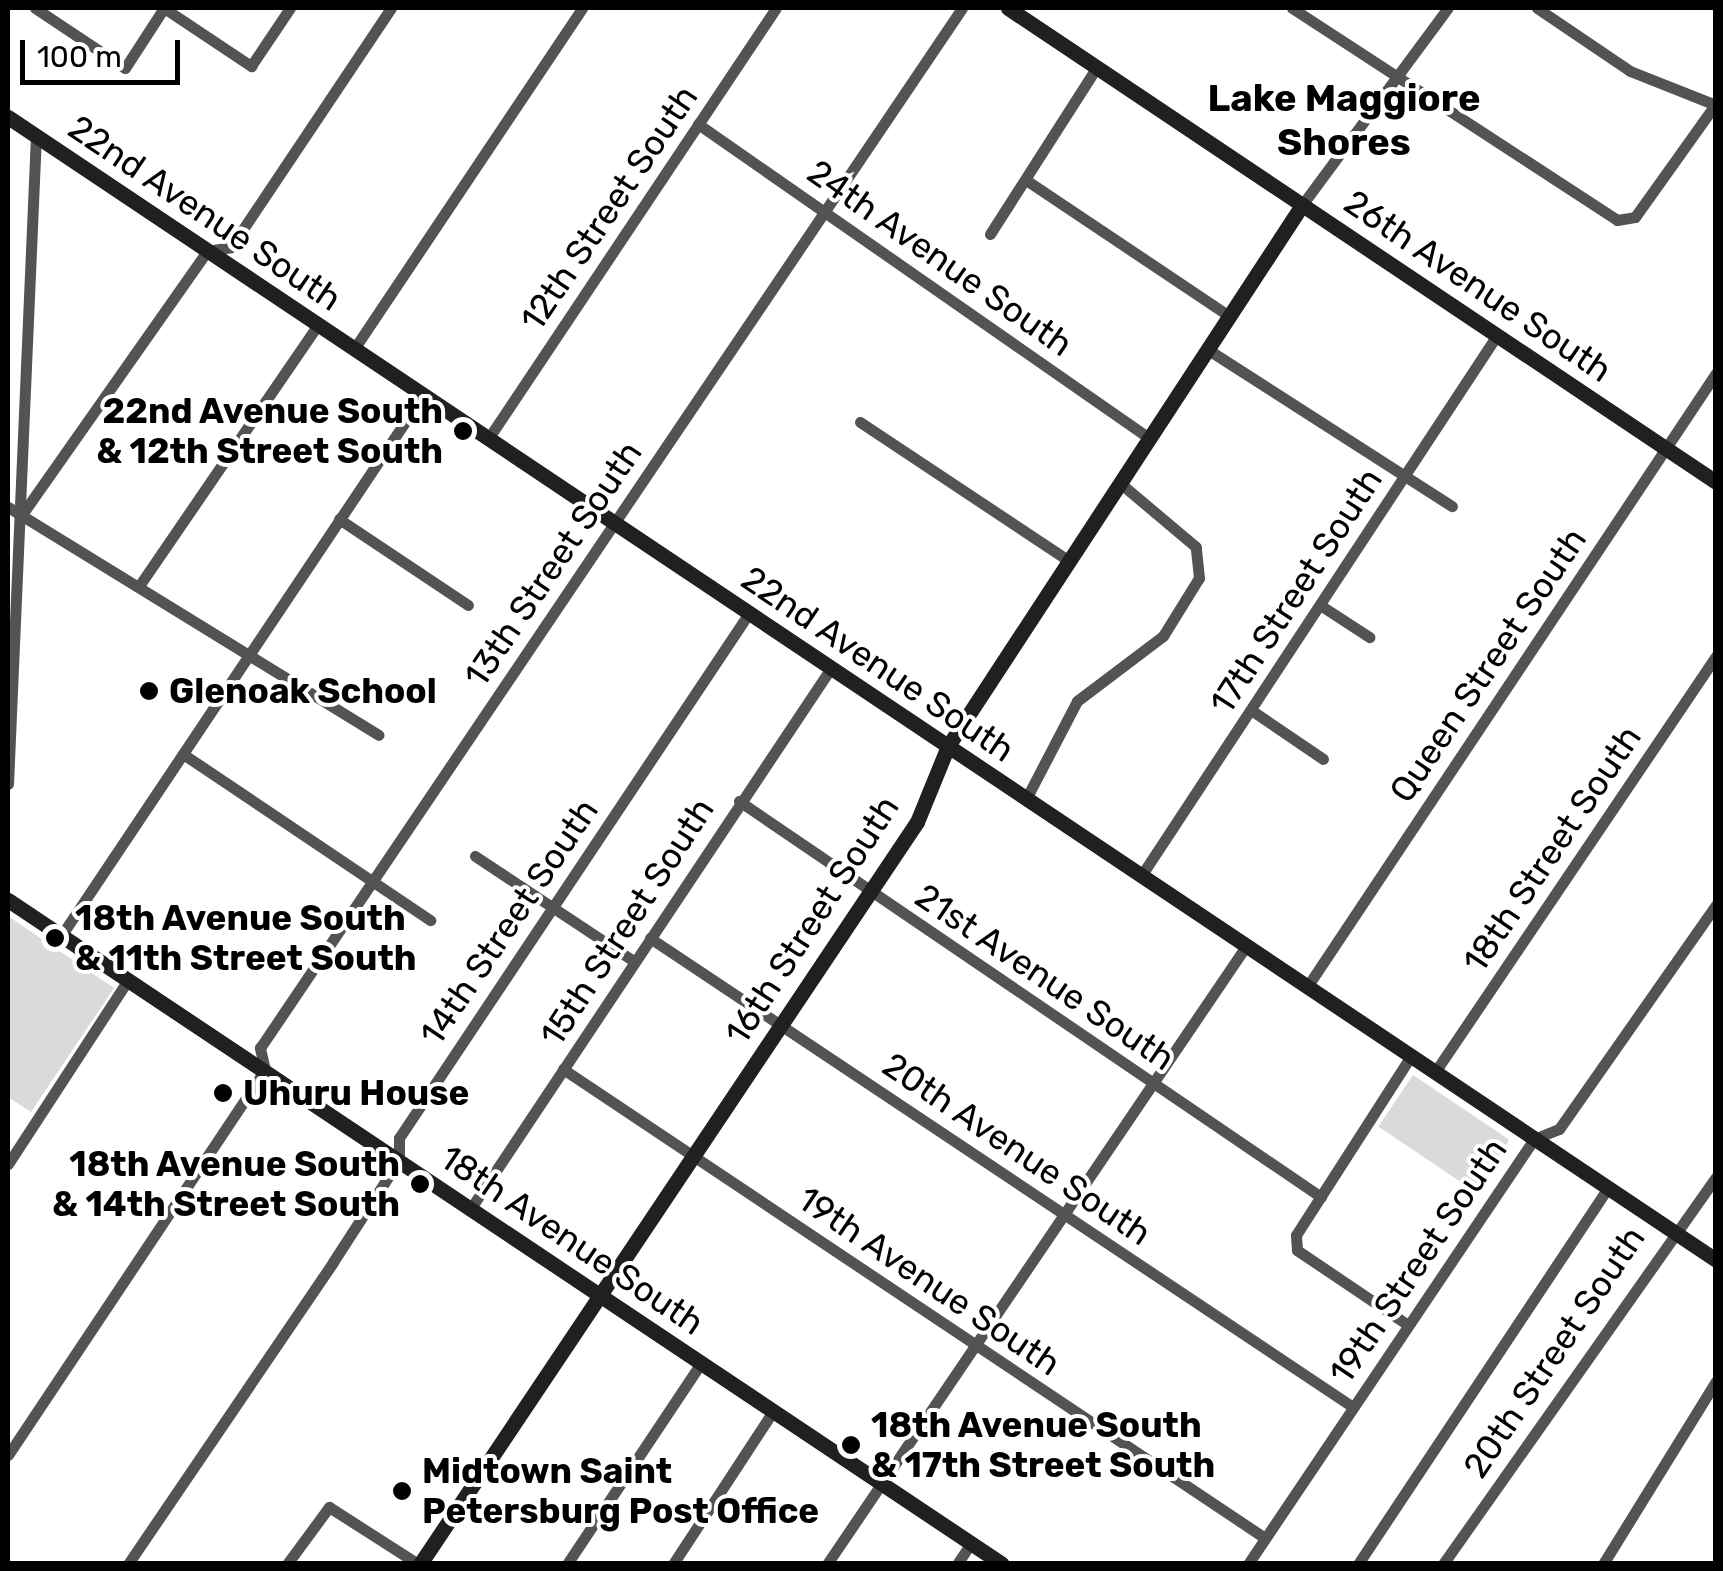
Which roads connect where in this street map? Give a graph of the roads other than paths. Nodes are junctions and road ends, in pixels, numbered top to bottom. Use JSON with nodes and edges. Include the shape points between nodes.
{"nodes":[{"id":1,"x":35,"y":8,"type":"edge"},
{"id":2,"x":164,"y":8,"type":"edge"},
{"id":3,"x":290,"y":8,"type":"edge"},
{"id":4,"x":391,"y":8,"type":"edge"},
{"id":5,"x":582,"y":8,"type":"edge"},
{"id":6,"x":776,"y":8,"type":"edge"},
{"id":7,"x":962,"y":8,"type":"edge"},
{"id":8,"x":1008,"y":8,"type":"edge"},
{"id":9,"x":1292,"y":8,"type":"edge"},
{"id":10,"x":1448,"y":8,"type":"edge"},
{"id":11,"x":1537,"y":8,"type":"edge"},
{"id":12,"x":1097,"y":67,"type":"junction"},
{"id":13,"x":1398,"y":81,"type":"junction"},
{"id":14,"x":1716,"y":105,"type":"edge"},
{"id":15,"x":8,"y":117,"type":"edge"},
{"id":16,"x":698,"y":124,"type":"junction"},
{"id":17,"x":36,"y":136,"type":"junction"},
{"id":18,"x":1026,"y":180,"type":"junction"},
{"id":19,"x":1302,"y":204,"type":"junction"},
{"id":20,"x":826,"y":210,"type":"junction"},
{"id":21,"x":990,"y":234,"type":"dead end"},
{"id":22,"x":207,"y":250,"type":"junction"},
{"id":23,"x":1229,"y":316,"type":"junction"},
{"id":24,"x":318,"y":325,"type":"junction"},
{"id":25,"x":1497,"y":335,"type":"junction"},
{"id":26,"x":354,"y":349,"type":"junction"},
{"id":27,"x":1208,"y":349,"type":"junction"},
{"id":28,"x":1716,"y":373,"type":"edge"},
{"id":29,"x":423,"y":395,"type":"junction"},
{"id":30,"x":860,"y":422,"type":"dead end"},
{"id":31,"x":1150,"y":438,"type":"junction"},
{"id":32,"x":488,"y":439,"type":"junction"},
{"id":33,"x":1665,"y":448,"type":"junction"},
{"id":34,"x":1405,"y":476,"type":"junction"},
{"id":35,"x":1716,"y":482,"type":"edge"},
{"id":36,"x":1120,"y":483,"type":"junction"},
{"id":37,"x":8,"y":506,"type":"edge"},
{"id":38,"x":1452,"y":506,"type":"dead end"},
{"id":39,"x":24,"y":513,"type":"junction"},
{"id":40,"x":339,"y":519,"type":"junction"},
{"id":41,"x":614,"y":523,"type":"junction"},
{"id":42,"x":1069,"y":561,"type":"junction"},
{"id":43,"x":139,"y":586,"type":"junction"},
{"id":44,"x":468,"y":605,"type":"dead end"},
{"id":45,"x":1320,"y":605,"type":"junction"},
{"id":46,"x":748,"y":613,"type":"junction"},
{"id":47,"x":1369,"y":638,"type":"dead end"},
{"id":48,"x":253,"y":651,"type":"junction"},
{"id":49,"x":1716,"y":656,"type":"edge"},
{"id":50,"x":831,"y":668,"type":"junction"},
{"id":51,"x":11,"y":710,"type":"edge"},
{"id":52,"x":1251,"y":710,"type":"junction"},
{"id":53,"x":379,"y":734,"type":"dead end"},
{"id":54,"x":948,"y":746,"type":"junction"},
{"id":55,"x":183,"y":754,"type":"junction"},
{"id":56,"x":1323,"y":759,"type":"dead end"},
{"id":57,"x":9,"y":782,"type":"edge"},
{"id":58,"x":1026,"y":799,"type":"junction"},
{"id":59,"x":740,"y":801,"type":"junction"},
{"id":60,"x":474,"y":856,"type":"dead end"},
{"id":61,"x":1142,"y":876,"type":"junction"},
{"id":62,"x":372,"y":881,"type":"junction"},
{"id":63,"x":870,"y":891,"type":"junction"},
{"id":64,"x":8,"y":900,"type":"edge"},
{"id":65,"x":1716,"y":905,"type":"edge"},
{"id":66,"x":552,"y":906,"type":"junction"},
{"id":67,"x":430,"y":920,"type":"dead end"},
{"id":68,"x":61,"y":936,"type":"junction"},
{"id":69,"x":650,"y":938,"type":"junction"},
{"id":70,"x":1246,"y":946,"type":"junction"},
{"id":71,"x":632,"y":960,"type":"junction"},
{"id":72,"x":128,"y":980,"type":"junction"},
{"id":73,"x":1307,"y":987,"type":"junction"},
{"id":74,"x":781,"y":1024,"type":"junction"},
{"id":75,"x":1411,"y":1056,"type":"junction"},
{"id":76,"x":563,"y":1069,"type":"junction"},
{"id":77,"x":265,"y":1070,"type":"junction"},
{"id":78,"x":1434,"y":1072,"type":"junction"},
{"id":79,"x":1154,"y":1084,"type":"junction"},
{"id":80,"x":1534,"y":1139,"type":"junction"},
{"id":81,"x":692,"y":1156,"type":"junction"},
{"id":82,"x":399,"y":1160,"type":"junction"},
{"id":83,"x":8,"y":1164,"type":"edge"},
{"id":84,"x":1716,"y":1177,"type":"edge"},
{"id":85,"x":1608,"y":1188,"type":"junction"},
{"id":86,"x":1321,"y":1197,"type":"junction"},
{"id":87,"x":471,"y":1208,"type":"junction"},
{"id":88,"x":1066,"y":1216,"type":"junction"},
{"id":89,"x":1670,"y":1230,"type":"junction"},
{"id":90,"x":1716,"y":1260,"type":"edge"},
{"id":91,"x":600,"y":1295,"type":"junction"},
{"id":92,"x":1408,"y":1325,"type":"junction"},
{"id":93,"x":978,"y":1346,"type":"junction"},
{"id":94,"x":701,"y":1363,"type":"junction"},
{"id":95,"x":1716,"y":1381,"type":"edge"},
{"id":96,"x":1354,"y":1407,"type":"junction"},
{"id":97,"x":773,"y":1411,"type":"junction"},
{"id":98,"x":8,"y":1455,"type":"edge"},
{"id":99,"x":882,"y":1483,"type":"junction"},
{"id":100,"x":1265,"y":1538,"type":"junction"},
{"id":101,"x":972,"y":1543,"type":"junction"},
{"id":102,"x":128,"y":1564,"type":"edge"},
{"id":103,"x":287,"y":1564,"type":"edge"},
{"id":104,"x":419,"y":1564,"type":"edge"},
{"id":105,"x":567,"y":1564,"type":"edge"},
{"id":106,"x":673,"y":1564,"type":"edge"},
{"id":107,"x":827,"y":1564,"type":"edge"},
{"id":108,"x":958,"y":1564,"type":"edge"},
{"id":109,"x":1002,"y":1564,"type":"edge"},
{"id":110,"x":1248,"y":1564,"type":"edge"},
{"id":111,"x":1358,"y":1564,"type":"edge"},
{"id":112,"x":1444,"y":1564,"type":"edge"},
{"id":113,"x":1603,"y":1564,"type":"edge"}],
"edges":[{"from":1,"to":2,"type":"street","via":[[125,68]]},
{"from":2,"to":3,"type":"street","via":[[251,66]]},
{"from":4,"to":22,"type":"street","via":[[231,247]]},
{"from":5,"to":26,"type":"street"},
{"from":6,"to":16,"type":"street","name":"12th Street South"},
{"from":7,"to":20,"type":"street","name":"13th Street South"},
{"from":8,"to":12,"type":"street","name":"26th Avenue South"},
{"from":9,"to":13,"type":"street"},
{"from":10,"to":13,"type":"street","name":"16th Street South"},
{"from":11,"to":14,"type":"street","via":[[1630,71]]},
{"from":12,"to":18,"type":"street"},
{"from":12,"to":19,"type":"street","name":"26th Avenue South"},
{"from":13,"to":14,"type":"street","via":[[1608,216],[1636,217]]},
{"from":13,"to":19,"type":"street","name":"16th Street South"},
{"from":15,"to":17,"type":"street","name":"22nd Avenue South"},
{"from":16,"to":20,"type":"street","name":"24th Avenue South"},
{"from":16,"to":32,"type":"street","name":"12th Street South"},
{"from":17,"to":22,"type":"street","name":"22nd Avenue South"},
{"from":17,"to":39,"type":"street"},
{"from":18,"to":21,"type":"street"},
{"from":18,"to":23,"type":"street"},
{"from":19,"to":23,"type":"street","name":"16th Street South"},
{"from":19,"to":25,"type":"street","name":"26th Avenue South"},
{"from":20,"to":31,"type":"street","name":"24th Avenue South"},
{"from":20,"to":41,"type":"street","name":"13th Street South"},
{"from":22,"to":24,"type":"street","name":"22nd Avenue South"},
{"from":22,"to":39,"type":"street"},
{"from":23,"to":27,"type":"street","name":"16th Street South"},
{"from":24,"to":26,"type":"street","name":"22nd Avenue South"},
{"from":24,"to":43,"type":"street"},
{"from":25,"to":33,"type":"street","name":"26th Avenue South"},
{"from":25,"to":34,"type":"street","name":"17th Street South"},
{"from":26,"to":29,"type":"street","name":"22nd Avenue South"},
{"from":27,"to":31,"type":"street","name":"16th Street South"},
{"from":27,"to":34,"type":"street"},
{"from":28,"to":33,"type":"street","name":"Queen Street South"},
{"from":29,"to":32,"type":"street","name":"22nd Avenue South"},
{"from":29,"to":40,"type":"street"},
{"from":30,"to":42,"type":"street"},
{"from":31,"to":36,"type":"street","name":"16th Street South"},
{"from":32,"to":41,"type":"street","name":"22nd Avenue South"},
{"from":33,"to":35,"type":"street","name":"26th Avenue South"},
{"from":33,"to":73,"type":"street","name":"Queen Street South"},
{"from":34,"to":38,"type":"street"},
{"from":34,"to":45,"type":"street","name":"17th Street South"},
{"from":36,"to":42,"type":"street","name":"16th Street South"},
{"from":36,"to":58,"type":"street","via":[[1196,546],[1200,578],[1163,636],[1076,701]]},
{"from":37,"to":39,"type":"street"},
{"from":39,"to":43,"type":"street"},
{"from":39,"to":51,"type":"street"},
{"from":40,"to":44,"type":"street"},
{"from":40,"to":48,"type":"street"},
{"from":41,"to":46,"type":"street","name":"22nd Avenue South"},
{"from":41,"to":62,"type":"street","name":"13th Street South"},
{"from":42,"to":54,"type":"street","name":"16th Street South"},
{"from":43,"to":48,"type":"street"},
{"from":45,"to":47,"type":"street"},
{"from":45,"to":52,"type":"street","name":"17th Street South"},
{"from":46,"to":50,"type":"street","name":"22nd Avenue South"},
{"from":46,"to":66,"type":"street","name":"14th Street South"},
{"from":48,"to":53,"type":"street"},
{"from":48,"to":55,"type":"street"},
{"from":49,"to":78,"type":"street","name":"18th Street South"},
{"from":50,"to":54,"type":"street","name":"22nd Avenue South"},
{"from":50,"to":59,"type":"street","name":"15th Street South"},
{"from":51,"to":57,"type":"street"},
{"from":52,"to":56,"type":"street"},
{"from":52,"to":61,"type":"street","name":"17th Street South"},
{"from":54,"to":58,"type":"street","name":"22nd Avenue South"},
{"from":54,"to":63,"type":"street","name":"16th Street South","via":[[918,822]]},
{"from":55,"to":62,"type":"street"},
{"from":55,"to":68,"type":"street"},
{"from":58,"to":61,"type":"street","name":"22nd Avenue South"},
{"from":59,"to":63,"type":"street","name":"21st Avenue South"},
{"from":59,"to":69,"type":"street","name":"15th Street South"},
{"from":60,"to":66,"type":"street"},
{"from":61,"to":70,"type":"street","name":"22nd Avenue South"},
{"from":62,"to":67,"type":"street"},
{"from":62,"to":77,"type":"street","name":"13th Street South","via":[[260,1048]]},
{"from":63,"to":74,"type":"street","name":"16th Street South"},
{"from":63,"to":79,"type":"street","name":"21st Avenue South"},
{"from":64,"to":68,"type":"street","name":"18th Avenue South"},
{"from":65,"to":80,"type":"street","name":"19th Street South","via":[[1559,1129]]},
{"from":66,"to":71,"type":"street"},
{"from":66,"to":82,"type":"street","name":"14th Street South","via":[[398,1138]]},
{"from":68,"to":72,"type":"street","name":"18th Avenue South"},
{"from":69,"to":71,"type":"street","name":"15th Street South"},
{"from":69,"to":74,"type":"street","name":"20th Avenue South"},
{"from":70,"to":73,"type":"street","name":"22nd Avenue South"},
{"from":70,"to":79,"type":"street"},
{"from":71,"to":76,"type":"street","name":"15th Street South"},
{"from":72,"to":77,"type":"street","name":"18th Avenue South"},
{"from":72,"to":83,"type":"street"},
{"from":73,"to":75,"type":"street","name":"22nd Avenue South"},
{"from":74,"to":81,"type":"street","name":"16th Street South"},
{"from":74,"to":88,"type":"street","name":"20th Avenue South"},
{"from":75,"to":78,"type":"street","name":"22nd Avenue South"},
{"from":75,"to":86,"type":"street"},
{"from":76,"to":81,"type":"street","name":"19th Avenue South"},
{"from":76,"to":87,"type":"street","name":"15th Street South"},
{"from":77,"to":82,"type":"street","name":"18th Avenue South"},
{"from":77,"to":98,"type":"street","name":"13th Street South"},
{"from":78,"to":80,"type":"street","name":"22nd Avenue South"},
{"from":79,"to":86,"type":"street","name":"21st Avenue South"},
{"from":79,"to":88,"type":"street"},
{"from":80,"to":85,"type":"street","name":"22nd Avenue South"},
{"from":80,"to":92,"type":"street","name":"19th Street South"},
{"from":81,"to":91,"type":"street","name":"16th Street South"},
{"from":81,"to":93,"type":"street","name":"19th Avenue South"},
{"from":82,"to":87,"type":"street","name":"18th Avenue South"},
{"from":82,"to":102,"type":"street","name":"14th Street South"},
{"from":84,"to":89,"type":"street","name":"20th Street South"},
{"from":85,"to":89,"type":"street","name":"22nd Avenue South"},
{"from":85,"to":111,"type":"street"},
{"from":86,"to":92,"type":"street","via":[[1296,1235],[1297,1250]]},
{"from":87,"to":91,"type":"street","name":"18th Avenue South"},
{"from":88,"to":93,"type":"street"},
{"from":88,"to":96,"type":"street","name":"20th Avenue South"},
{"from":89,"to":90,"type":"street","name":"22nd Avenue South"},
{"from":89,"to":112,"type":"street","name":"20th Street South"},
{"from":91,"to":94,"type":"street","name":"18th Avenue South"},
{"from":91,"to":104,"type":"street","name":"16th Street South"},
{"from":92,"to":96,"type":"street","name":"19th Street South"},
{"from":93,"to":99,"type":"street"},
{"from":93,"to":100,"type":"street","name":"19th Avenue South"},
{"from":94,"to":97,"type":"street","name":"18th Avenue South"},
{"from":94,"to":105,"type":"street"},
{"from":95,"to":113,"type":"street"},
{"from":96,"to":100,"type":"street","name":"19th Street South"},
{"from":97,"to":99,"type":"street","name":"18th Avenue South"},
{"from":97,"to":106,"type":"street"},
{"from":99,"to":101,"type":"street","name":"18th Avenue South"},
{"from":99,"to":107,"type":"street"},
{"from":100,"to":110,"type":"street","name":"19th Street South"},
{"from":101,"to":108,"type":"street"},
{"from":101,"to":109,"type":"street","name":"18th Avenue South"},
{"from":103,"to":104,"type":"street","via":[[321,1512],[332,1508]]}]}
